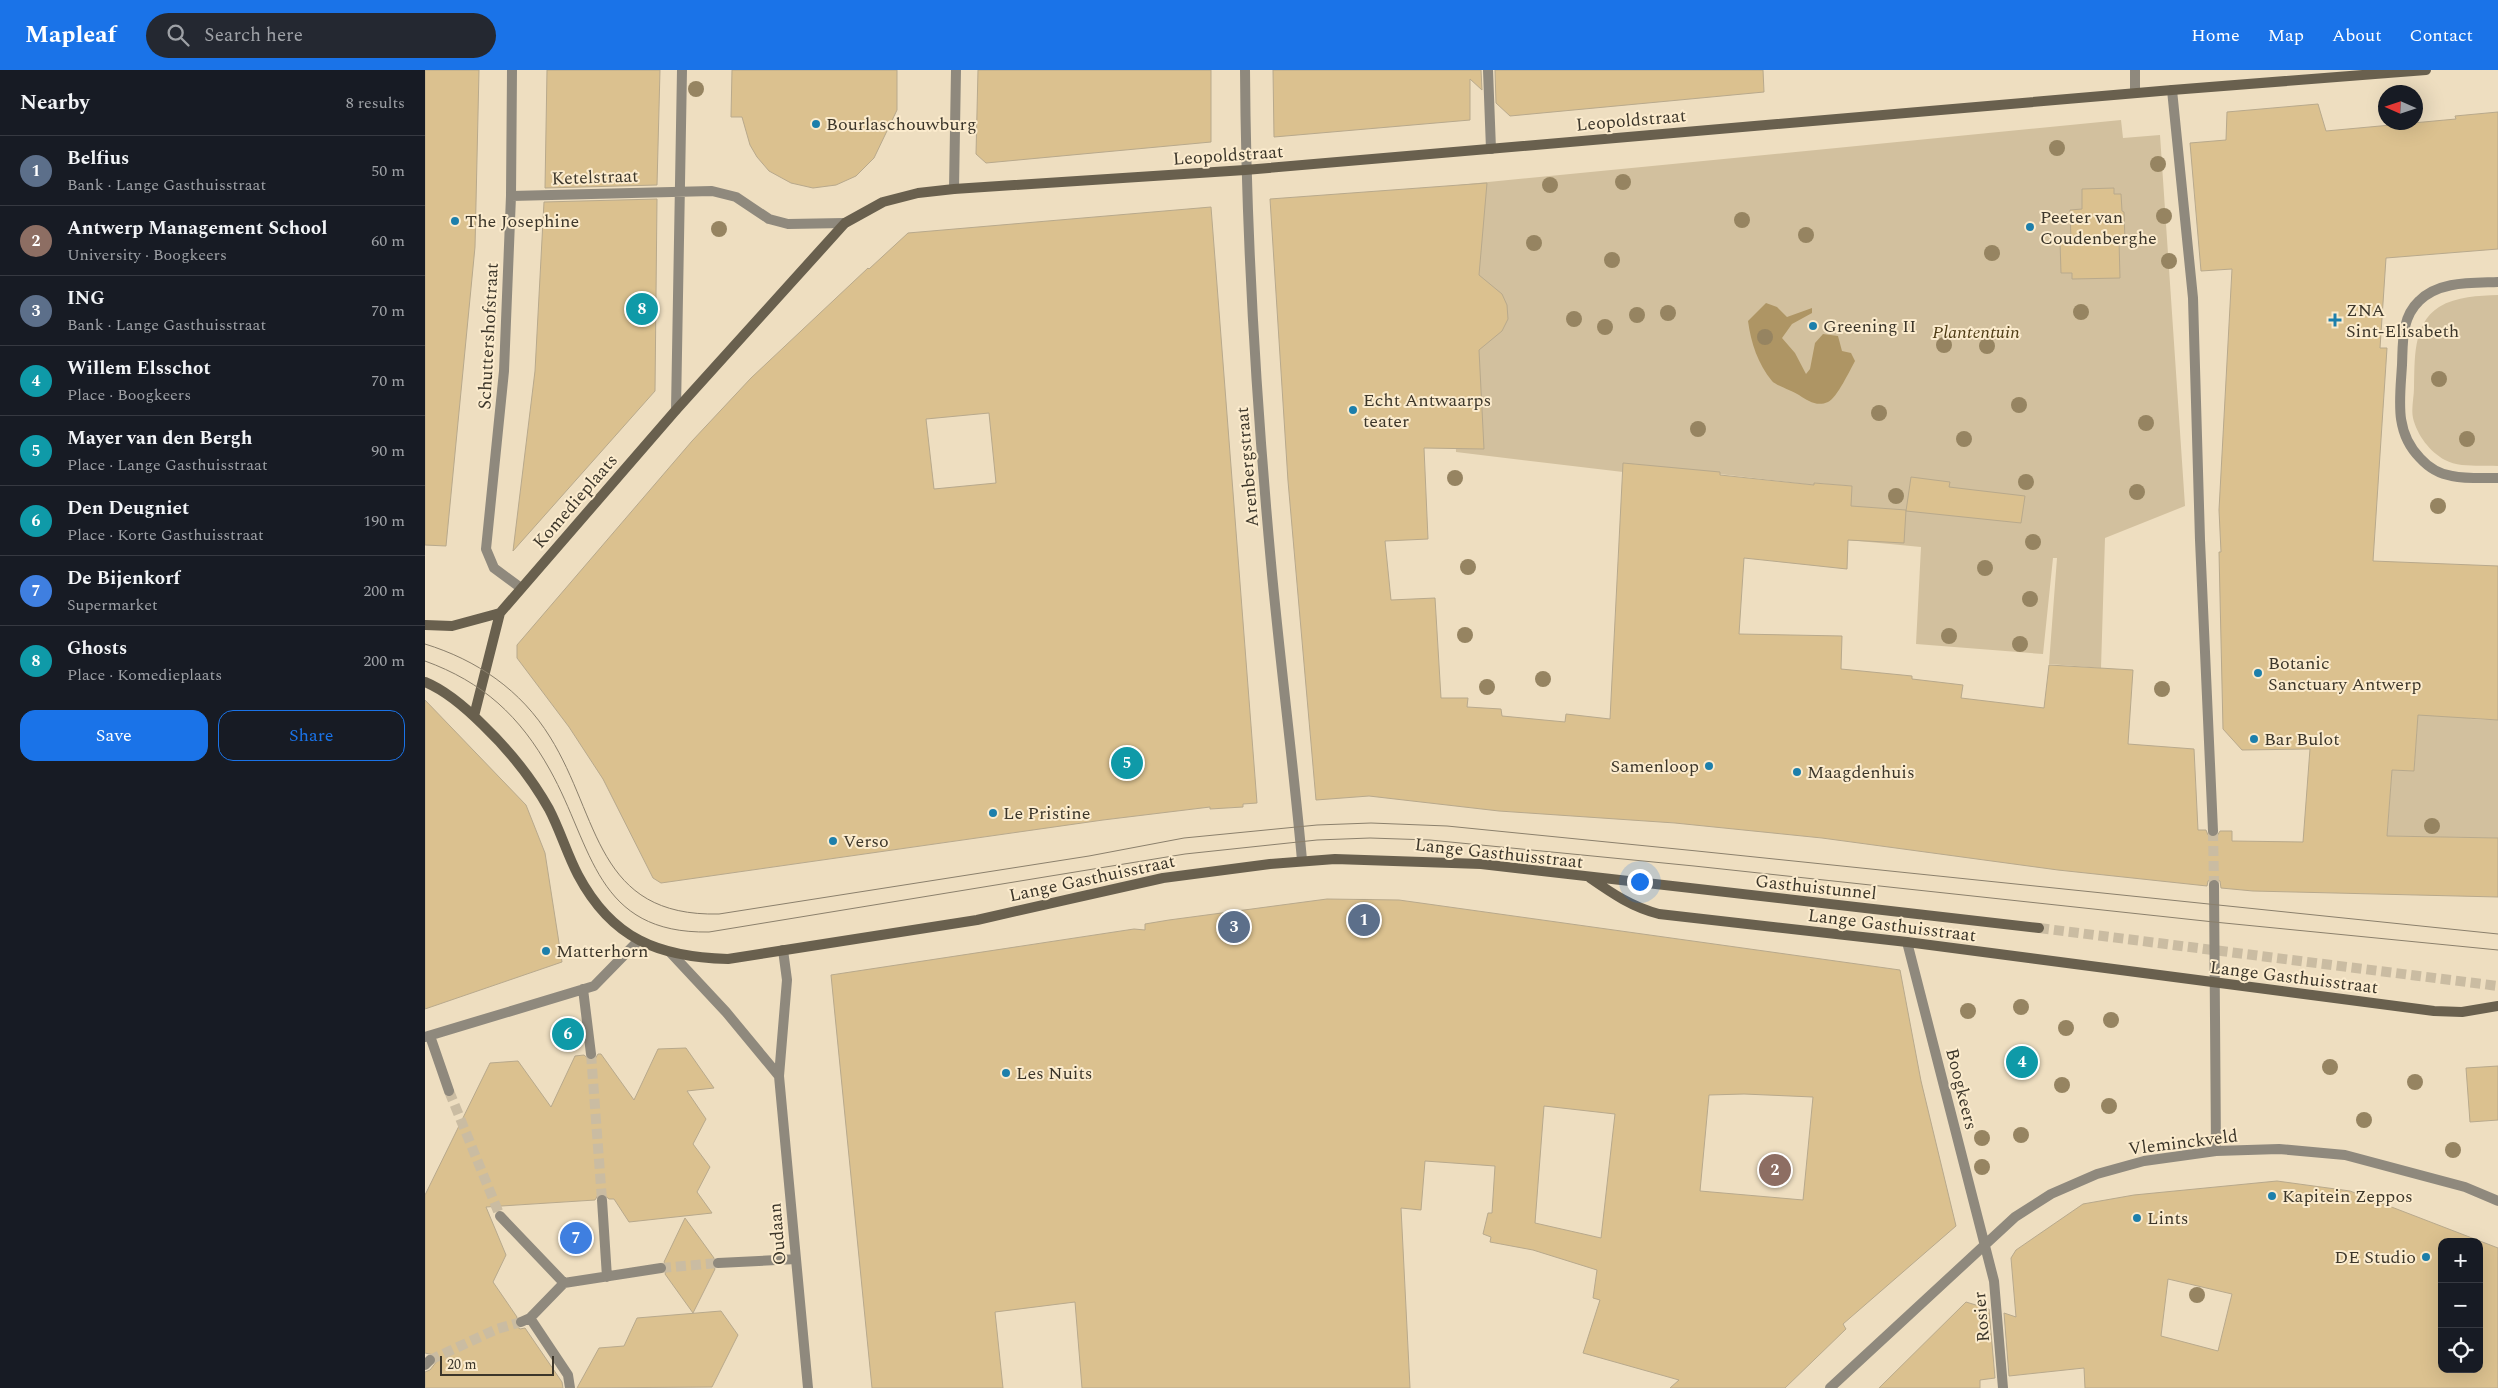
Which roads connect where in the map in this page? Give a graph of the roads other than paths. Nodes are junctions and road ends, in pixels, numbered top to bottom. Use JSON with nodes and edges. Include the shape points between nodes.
{"nodes":[{"id":1,"x":513,"y":70,"type":"edge"},
{"id":2,"x":682,"y":70,"type":"edge"},
{"id":3,"x":955,"y":70,"type":"edge"},
{"id":4,"x":1245,"y":70,"type":"edge"},
{"id":5,"x":1488,"y":70,"type":"edge"},
{"id":6,"x":2135,"y":70,"type":"edge"},
{"id":7,"x":2426,"y":70,"type":"edge"},
{"id":8,"x":2172,"y":90,"type":"junction"},
{"id":9,"x":2135,"y":93,"type":"junction"},
{"id":10,"x":1491,"y":149,"type":"junction"},
{"id":11,"x":1245,"y":170,"type":"junction"},
{"id":12,"x":679,"y":190,"type":"junction"},
{"id":13,"x":954,"y":190,"type":"junction"},
{"id":14,"x":511,"y":196,"type":"junction"},
{"id":15,"x":845,"y":223,"type":"junction"},
{"id":16,"x":2498,"y":282,"type":"edge"},
{"id":17,"x":676,"y":410,"type":"junction"},
{"id":18,"x":2498,"y":478,"type":"edge"},
{"id":19,"x":521,"y":588,"type":"junction"},
{"id":20,"x":500,"y":613,"type":"junction"},
{"id":21,"x":425,"y":625,"type":"edge"},
{"id":22,"x":425,"y":682,"type":"edge"},
{"id":23,"x":474,"y":716,"type":"junction"},
{"id":24,"x":2213,"y":831,"type":"tunnel mouth"},
{"id":25,"x":1302,"y":860,"type":"junction"},
{"id":26,"x":1589,"y":878,"type":"junction"},
{"id":27,"x":2214,"y":885,"type":"tunnel mouth"},
{"id":28,"x":2039,"y":928,"type":"tunnel mouth"},
{"id":29,"x":638,"y":941,"type":"junction"},
{"id":30,"x":1907,"y":942,"type":"junction"},
{"id":31,"x":783,"y":950,"type":"junction"},
{"id":32,"x":670,"y":952,"type":"junction"},
{"id":33,"x":2215,"y":984,"type":"junction"},
{"id":34,"x":583,"y":990,"type":"junction"},
{"id":35,"x":2498,"y":1006,"type":"edge"},
{"id":36,"x":427,"y":1036,"type":"edge"},
{"id":37,"x":591,"y":1054,"type":"tunnel mouth"},
{"id":38,"x":779,"y":1076,"type":"junction"},
{"id":39,"x":449,"y":1090,"type":"tunnel mouth"},
{"id":40,"x":2215,"y":1151,"type":"junction"},
{"id":41,"x":602,"y":1200,"type":"tunnel mouth"},
{"id":42,"x":2498,"y":1201,"type":"edge"},
{"id":43,"x":500,"y":1216,"type":"tunnel mouth"},
{"id":44,"x":1984,"y":1245,"type":"junction"},
{"id":45,"x":796,"y":1259,"type":"junction"},
{"id":46,"x":718,"y":1263,"type":"tunnel mouth"},
{"id":47,"x":661,"y":1268,"type":"tunnel mouth"},
{"id":48,"x":607,"y":1276,"type":"junction"},
{"id":49,"x":564,"y":1283,"type":"junction"},
{"id":50,"x":570,"y":1388,"type":"edge"},
{"id":51,"x":808,"y":1388,"type":"edge"},
{"id":52,"x":1830,"y":1388,"type":"edge"},
{"id":53,"x":2003,"y":1388,"type":"edge"}],
"edges":[{"from":1,"to":14,"type":"street","name":"Schuttershofstraat"},
{"from":2,"to":12,"type":"street"},
{"from":3,"to":13,"type":"street"},
{"from":4,"to":11,"type":"street","name":"Arenbergstraat"},
{"from":5,"to":10,"type":"street"},
{"from":6,"to":9,"type":"street"},
{"from":7,"to":8,"type":"street","name":"Leopoldstraat"},
{"from":8,"to":9,"type":"street","name":"Leopoldstraat"},
{"from":8,"to":24,"type":"street","via":[[2193,298]]},
{"from":9,"to":10,"type":"street","name":"Leopoldstraat"},
{"from":10,"to":11,"type":"street","name":"Leopoldstraat"},
{"from":11,"to":13,"type":"street","name":"Leopoldstraat"},
{"from":11,"to":25,"type":"street","name":"Arenbergstraat","via":[[1258,405],[1271,564]]},
{"from":12,"to":14,"type":"street","name":"Ketelstraat"},
{"from":12,"to":15,"type":"street","name":"Ketelstraat","via":[[712,191],[736,197],[769,218],[788,224]]},
{"from":12,"to":17,"type":"street"},
{"from":13,"to":15,"type":"street","name":"Leopoldstraat","via":[[917,193],[883,202]]},
{"from":14,"to":19,"type":"street","name":"Schuttershofstraat","via":[[504,370],[486,548],[495,568]]},
{"from":15,"to":17,"type":"street","name":"Komedieplaats"},
{"from":16,"to":18,"type":"street","via":[[2442,288],[2419,301],[2410,311],[2403,339],[2400,413],[2401,428],[2407,442],[2431,468],[2451,476]]},
{"from":17,"to":19,"type":"street","name":"Komedieplaats"},
{"from":19,"to":20,"type":"street","name":"Komedieplaats"},
{"from":20,"to":21,"type":"street","via":[[466,623]]},
{"from":20,"to":23,"type":"street","name":"Komedieplaats"},
{"from":22,"to":23,"type":"street","name":"Lange Gasthuisstraat","via":[[447,694]]},
{"from":23,"to":29,"type":"street","name":"Lange Gasthuisstraat","via":[[528,774],[590,894],[621,930]]},
{"from":25,"to":26,"type":"street","name":"Lange Gasthuisstraat","via":[[1364,858],[1481,864]]},
{"from":25,"to":31,"type":"street","name":"Lange Gasthuisstraat","via":[[1163,878],[977,920]]},
{"from":26,"to":28,"type":"street","name":"Gasthuistunnel"},
{"from":26,"to":30,"type":"street","name":"Lange Gasthuisstraat","via":[[1623,901],[1659,914]]},
{"from":27,"to":33,"type":"street"},
{"from":29,"to":32,"type":"street","name":"Lange Gasthuisstraat"},
{"from":29,"to":34,"type":"street","via":[[594,986]]},
{"from":30,"to":33,"type":"street","name":"Lange Gasthuisstraat"},
{"from":30,"to":44,"type":"street","name":"Boogkeers"},
{"from":31,"to":32,"type":"street","name":"Lange Gasthuisstraat","via":[[728,959],[698,958]]},
{"from":31,"to":38,"type":"street","name":"Oudaan","via":[[787,980]]},
{"from":32,"to":38,"type":"street"},
{"from":33,"to":35,"type":"street","name":"Lange Gasthuisstraat","via":[[2434,1011],[2462,1012]]},
{"from":33,"to":40,"type":"street"},
{"from":34,"to":36,"type":"street"},
{"from":34,"to":37,"type":"street"},
{"from":36,"to":39,"type":"street"},
{"from":38,"to":45,"type":"street","name":"Oudaan"},
{"from":40,"to":42,"type":"street","name":"Vleminckveld","via":[[2279,1149],[2345,1155],[2465,1188]]},
{"from":40,"to":44,"type":"street","name":"Vleminckveld","via":[[2145,1161],[2097,1174],[2051,1194],[2015,1217]]},
{"from":41,"to":48,"type":"street"},
{"from":43,"to":49,"type":"street"},
{"from":44,"to":52,"type":"street","name":"Vleminckveld"},
{"from":44,"to":53,"type":"street","name":"Rosier","via":[[1994,1281]]},
{"from":45,"to":46,"type":"street"},
{"from":45,"to":51,"type":"street","name":"Oudaan"},
{"from":47,"to":48,"type":"street"},
{"from":48,"to":49,"type":"street"},
{"from":49,"to":50,"type":"street","via":[[525,1320],[568,1375]]}]}
